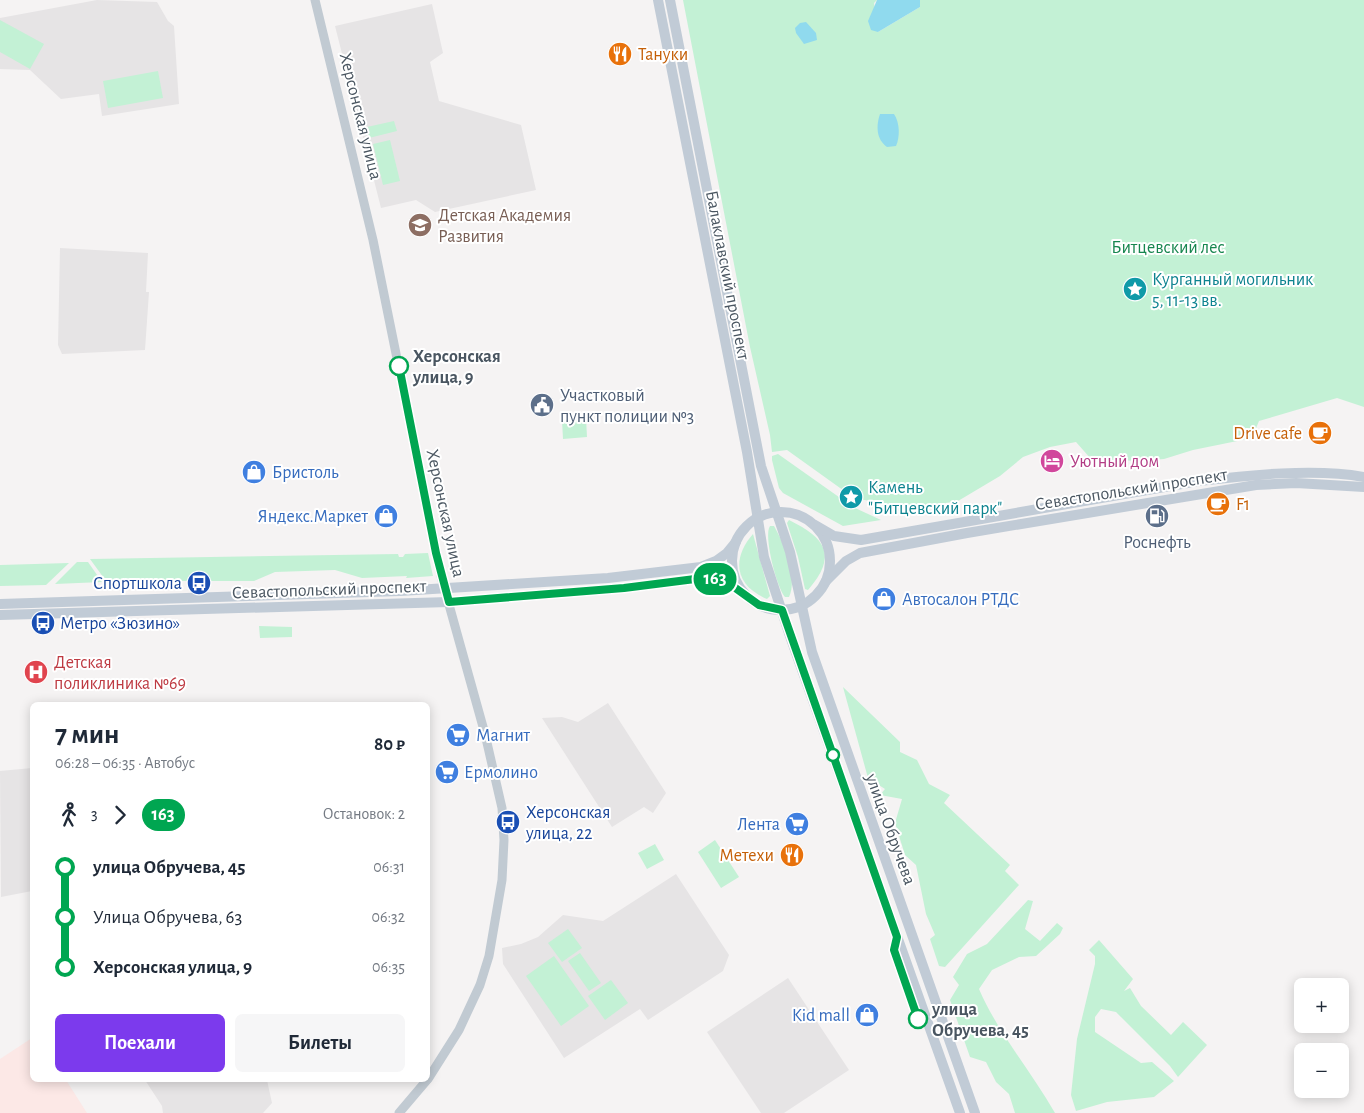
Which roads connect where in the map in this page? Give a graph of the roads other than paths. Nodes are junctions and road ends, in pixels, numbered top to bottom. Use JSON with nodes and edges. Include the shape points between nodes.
{"nodes":[{"id":1,"x":315,"y":0,"type":"edge"},
{"id":2,"x":658,"y":0,"type":"edge"},
{"id":3,"x":670,"y":0,"type":"edge"},
{"id":4,"x":1364,"y":477,"type":"edge"},
{"id":5,"x":1364,"y":486,"type":"edge"},
{"id":6,"x":776,"y":511,"type":"junction"},
{"id":7,"x":757,"y":519,"type":"junction"},
{"id":8,"x":815,"y":525,"type":"junction"},
{"id":9,"x":736,"y":542,"type":"junction"},
{"id":10,"x":790,"y":552,"type":"joint"},
{"id":11,"x":764,"y":557,"type":"joint"},
{"id":12,"x":826,"y":581,"type":"junction"},
{"id":13,"x":446,"y":589,"type":"junction"},
{"id":14,"x":745,"y":594,"type":"junction"},
{"id":15,"x":449,"y":602,"type":"junction"},
{"id":16,"x":0,"y":604,"type":"edge"},
{"id":17,"x":802,"y":605,"type":"junction"},
{"id":18,"x":782,"y":610,"type":"junction"},
{"id":19,"x":0,"y":615,"type":"edge"},
{"id":20,"x":430,"y":1075,"type":"edge"},
{"id":21,"x":425,"y":1082,"type":"edge"},
{"id":22,"x":399,"y":1113,"type":"edge"},
{"id":23,"x":960,"y":1113,"type":"edge"},
{"id":24,"x":975,"y":1113,"type":"edge"}],
"edges":[{"from":1,"to":13,"type":"street","name":"Херсонская улица","via":[[373,240]]},
{"from":2,"to":7,"type":"main road","name":"Балаклавский проспект","via":[[747,452]]},
{"from":3,"to":6,"type":"main road","name":"Балаклавский проспект","via":[[762,466]]},
{"from":4,"to":8,"type":"main road","name":"Севастопольский проспект","via":[[1302,473],[1199,481],[861,540],[834,536]]},
{"from":5,"to":12,"type":"main road","name":"Севастопольский проспект","via":[[1296,482],[1256,485],[957,535],[860,553],[846,561]]},
{"from":6,"to":7,"type":"main road"},
{"from":6,"to":8,"type":"main road","name":"Севастопольский проспект","via":[[795,515]]},
{"from":6,"to":10,"type":"main road","name":"Балаклавский проспект"},
{"from":7,"to":9,"type":"main road","name":"Севастопольский проспект"},
{"from":7,"to":11,"type":"main road","name":"Балаклавский проспект"},
{"from":8,"to":12,"type":"main road","via":[[825,538],[830,556]]},
{"from":9,"to":13,"type":"main road","name":"Севастопольский проспект","via":[[727,554],[716,561],[683,570]]},
{"from":9,"to":14,"type":"main road","via":[[731,566],[738,586]]},
{"from":10,"to":17,"type":"main road","name":"улица Обручева"},
{"from":11,"to":18,"type":"main road","name":"улица Обручева"},
{"from":12,"to":17,"type":"main road","name":"Севастопольский проспект"},
{"from":13,"to":15,"type":"street","name":"Херсонская улица"},
{"from":13,"to":16,"type":"main road","name":"Севастопольский проспект"},
{"from":14,"to":15,"type":"main road","name":"Севастопольский проспект","via":[[727,582],[703,578],[624,588]]},
{"from":14,"to":18,"type":"main road","name":"Севастопольский проспект","via":[[759,605]]},
{"from":15,"to":19,"type":"main road","name":"Севастопольский проспект"},
{"from":15,"to":20,"type":"street","name":"Херсонская улица","via":[[496,778],[504,840],[499,908],[483,976],[459,1030]]},
{"from":17,"to":18,"type":"main road"},
{"from":17,"to":24,"type":"main road","name":"улица Обручева","via":[[819,676]]},
{"from":18,"to":23,"type":"main road","name":"улица Обручева"},
{"from":21,"to":22,"type":"street","name":"Херсонская улица"}]}
